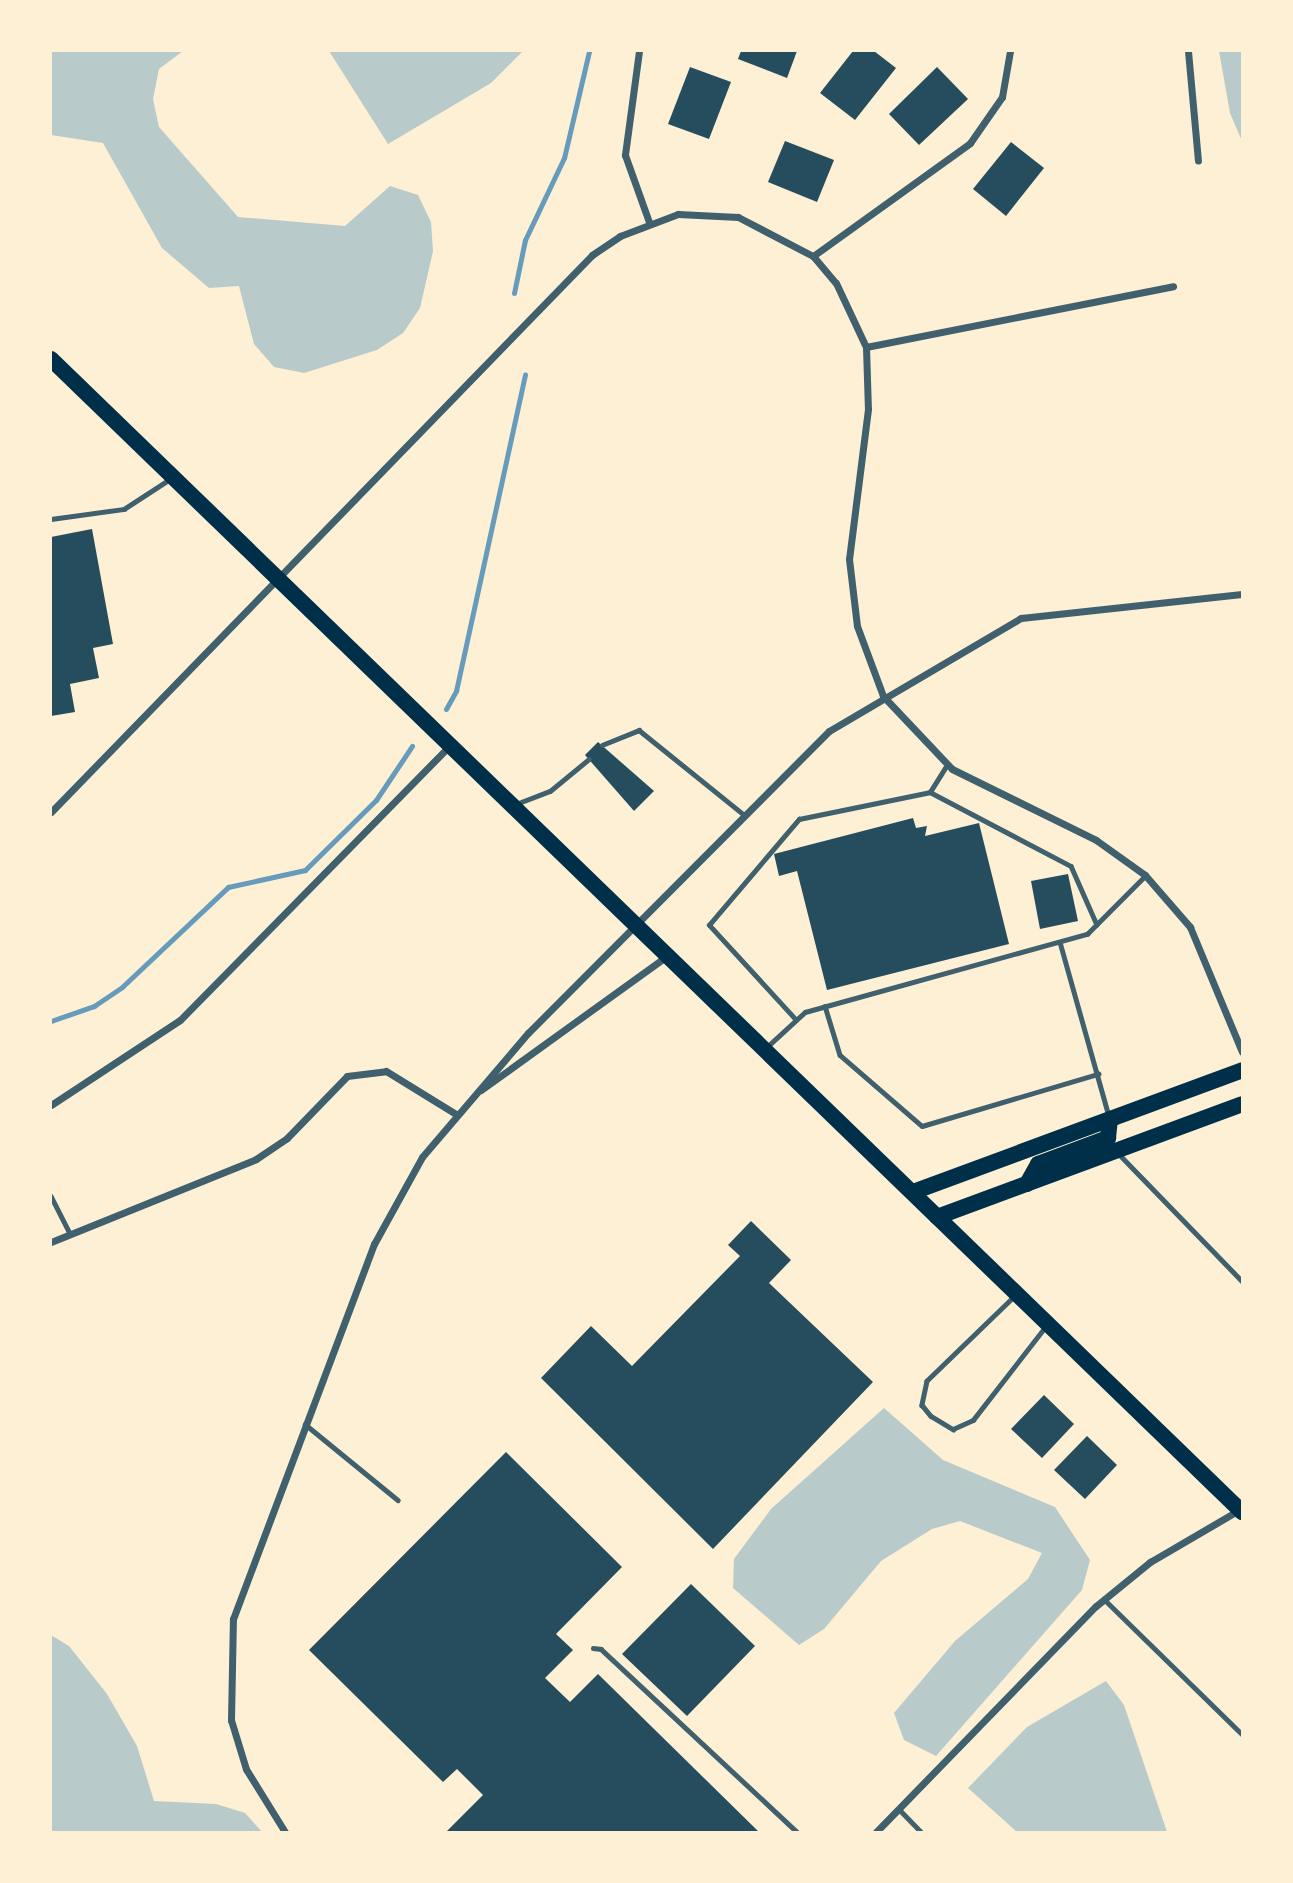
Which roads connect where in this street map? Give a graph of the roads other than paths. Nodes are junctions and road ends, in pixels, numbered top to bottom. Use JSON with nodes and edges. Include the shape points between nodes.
{"nodes":[{"id":1,"x":639,"y":51,"type":"edge"},
{"id":2,"x":1010,"y":51,"type":"edge"},
{"id":3,"x":1188,"y":51,"type":"edge"},
{"id":4,"x":1198,"y":161,"type":"dead end"},
{"id":5,"x":649,"y":222,"type":"junction"},
{"id":6,"x":813,"y":256,"type":"junction"},
{"id":7,"x":1173,"y":286,"type":"dead end"},
{"id":8,"x":866,"y":347,"type":"junction"},
{"id":9,"x":51,"y":359,"type":"edge"},
{"id":10,"x":173,"y":476,"type":"junction"},
{"id":11,"x":51,"y":519,"type":"edge"},
{"id":12,"x":277,"y":580,"type":"junction"},
{"id":13,"x":1242,"y":594,"type":"edge"},
{"id":14,"x":883,"y":696,"type":"junction"},
{"id":15,"x":451,"y":745,"type":"junction"},
{"id":16,"x":602,"y":745,"type":"dead end"},
{"id":17,"x":589,"y":759,"type":"dead end"},
{"id":18,"x":947,"y":765,"type":"junction"},
{"id":19,"x":930,"y":792,"type":"junction"},
{"id":20,"x":55,"y":803,"type":"edge"},
{"id":21,"x":514,"y":805,"type":"junction"},
{"id":22,"x":51,"y":812,"type":"edge"},
{"id":23,"x":742,"y":813,"type":"junction"},
{"id":24,"x":1146,"y":875,"type":"junction"},
{"id":25,"x":636,"y":922,"type":"junction"},
{"id":26,"x":1097,"y":925,"type":"junction"},
{"id":27,"x":1060,"y":942,"type":"junction"},
{"id":28,"x":668,"y":955,"type":"junction"},
{"id":29,"x":825,"y":1006,"type":"junction"},
{"id":30,"x":795,"y":1018,"type":"junction"},
{"id":31,"x":765,"y":1050,"type":"junction"},
{"id":32,"x":1242,"y":1052,"type":"edge"},
{"id":33,"x":1242,"y":1070,"type":"edge"},
{"id":34,"x":1097,"y":1074,"type":"junction"},
{"id":35,"x":464,"y":1104,"type":"junction"},
{"id":36,"x":1242,"y":1104,"type":"edge"},
{"id":37,"x":51,"y":1105,"type":"edge"},
{"id":38,"x":456,"y":1114,"type":"junction"},
{"id":39,"x":1110,"y":1119,"type":"junction"},
{"id":40,"x":1118,"y":1150,"type":"junction"},
{"id":41,"x":1027,"y":1184,"type":"junction"},
{"id":42,"x":913,"y":1192,"type":"junction"},
{"id":43,"x":51,"y":1196,"type":"edge"},
{"id":44,"x":937,"y":1217,"type":"junction"},
{"id":45,"x":69,"y":1231,"type":"junction"},
{"id":46,"x":51,"y":1242,"type":"edge"},
{"id":47,"x":1242,"y":1282,"type":"edge"},
{"id":48,"x":1017,"y":1294,"type":"junction"},
{"id":49,"x":1048,"y":1324,"type":"junction"},
{"id":50,"x":304,"y":1423,"type":"junction"},
{"id":51,"x":398,"y":1500,"type":"dead end"},
{"id":52,"x":1241,"y":1511,"type":"edge"},
{"id":53,"x":1104,"y":1599,"type":"junction"},
{"id":54,"x":593,"y":1648,"type":"dead end"},
{"id":55,"x":1242,"y":1734,"type":"edge"},
{"id":56,"x":899,"y":1809,"type":"junction"},
{"id":57,"x":285,"y":1832,"type":"edge"},
{"id":58,"x":797,"y":1832,"type":"edge"},
{"id":59,"x":876,"y":1832,"type":"edge"},
{"id":60,"x":921,"y":1832,"type":"edge"}],
"edges":[{"from":1,"to":5,"type":"street","via":[[625,155]]},
{"from":2,"to":6,"type":"street","via":[[1002,96],[970,143]]},
{"from":3,"to":4,"type":"street"},
{"from":5,"to":6,"type":"street","via":[[678,214],[738,217]]},
{"from":5,"to":12,"type":"street","via":[[620,236],[574,271]]},
{"from":6,"to":8,"type":"street","via":[[836,283]]},
{"from":7,"to":8,"type":"street"},
{"from":8,"to":14,"type":"street","via":[[868,409],[849,570],[857,626]]},
{"from":9,"to":10,"type":"main road"},
{"from":10,"to":11,"type":"lane","via":[[124,509]]},
{"from":10,"to":12,"type":"main road"},
{"from":12,"to":15,"type":"main road"},
{"from":12,"to":20,"type":"street"},
{"from":13,"to":14,"type":"street","via":[[1021,618]]},
{"from":14,"to":18,"type":"street"},
{"from":14,"to":23,"type":"street","via":[[810,744]]},
{"from":15,"to":21,"type":"main road"},
{"from":15,"to":37,"type":"street","via":[[180,1020]]},
{"from":16,"to":23,"type":"lane","via":[[639,730]]},
{"from":17,"to":21,"type":"lane","via":[[550,791]]},
{"from":18,"to":19,"type":"lane"},
{"from":18,"to":24,"type":"street","via":[[1096,840]]},
{"from":19,"to":26,"type":"lane","via":[[1071,866]]},
{"from":19,"to":30,"type":"lane","via":[[799,819],[709,925]]},
{"from":20,"to":22,"type":"street"},
{"from":21,"to":25,"type":"main road"},
{"from":23,"to":25,"type":"street"},
{"from":24,"to":26,"type":"lane"},
{"from":24,"to":32,"type":"street","via":[[1191,927]]},
{"from":25,"to":28,"type":"main road"},
{"from":25,"to":35,"type":"street"},
{"from":26,"to":27,"type":"lane"},
{"from":27,"to":29,"type":"lane"},
{"from":27,"to":34,"type":"lane"},
{"from":28,"to":31,"type":"main road"},
{"from":28,"to":35,"type":"street"},
{"from":29,"to":30,"type":"lane"},
{"from":29,"to":34,"type":"lane","via":[[840,1055],[922,1126]]},
{"from":30,"to":31,"type":"lane"},
{"from":31,"to":42,"type":"main road"},
{"from":33,"to":39,"type":"main road"},
{"from":34,"to":39,"type":"lane"},
{"from":35,"to":38,"type":"street"},
{"from":36,"to":40,"type":"main road"},
{"from":38,"to":45,"type":"street","via":[[407,1080],[363,1070],[347,1076],[287,1138],[256,1159]]},
{"from":38,"to":50,"type":"street","via":[[394,1201]]},
{"from":39,"to":41,"type":"main road","via":[[1108,1138],[1038,1164]]},
{"from":39,"to":42,"type":"main road"},
{"from":40,"to":41,"type":"main road"},
{"from":40,"to":47,"type":"lane","via":[[1128,1170]]},
{"from":41,"to":44,"type":"main road"},
{"from":42,"to":44,"type":"main road"},
{"from":43,"to":45,"type":"lane"},
{"from":44,"to":48,"type":"main road"},
{"from":45,"to":46,"type":"street"},
{"from":48,"to":49,"type":"main road"},
{"from":48,"to":49,"type":"lane","via":[[927,1381],[922,1405],[931,1416],[953,1429],[972,1420]]},
{"from":49,"to":52,"type":"main road"},
{"from":50,"to":51,"type":"lane"},
{"from":50,"to":57,"type":"street","via":[[249,1566],[233,1619],[228,1670],[232,1720],[246,1769]]},
{"from":52,"to":53,"type":"street","via":[[1150,1562]]},
{"from":53,"to":55,"type":"lane"},
{"from":53,"to":56,"type":"street"},
{"from":54,"to":58,"type":"lane","via":[[601,1649]]},
{"from":56,"to":59,"type":"street"},
{"from":56,"to":60,"type":"lane"}]}
